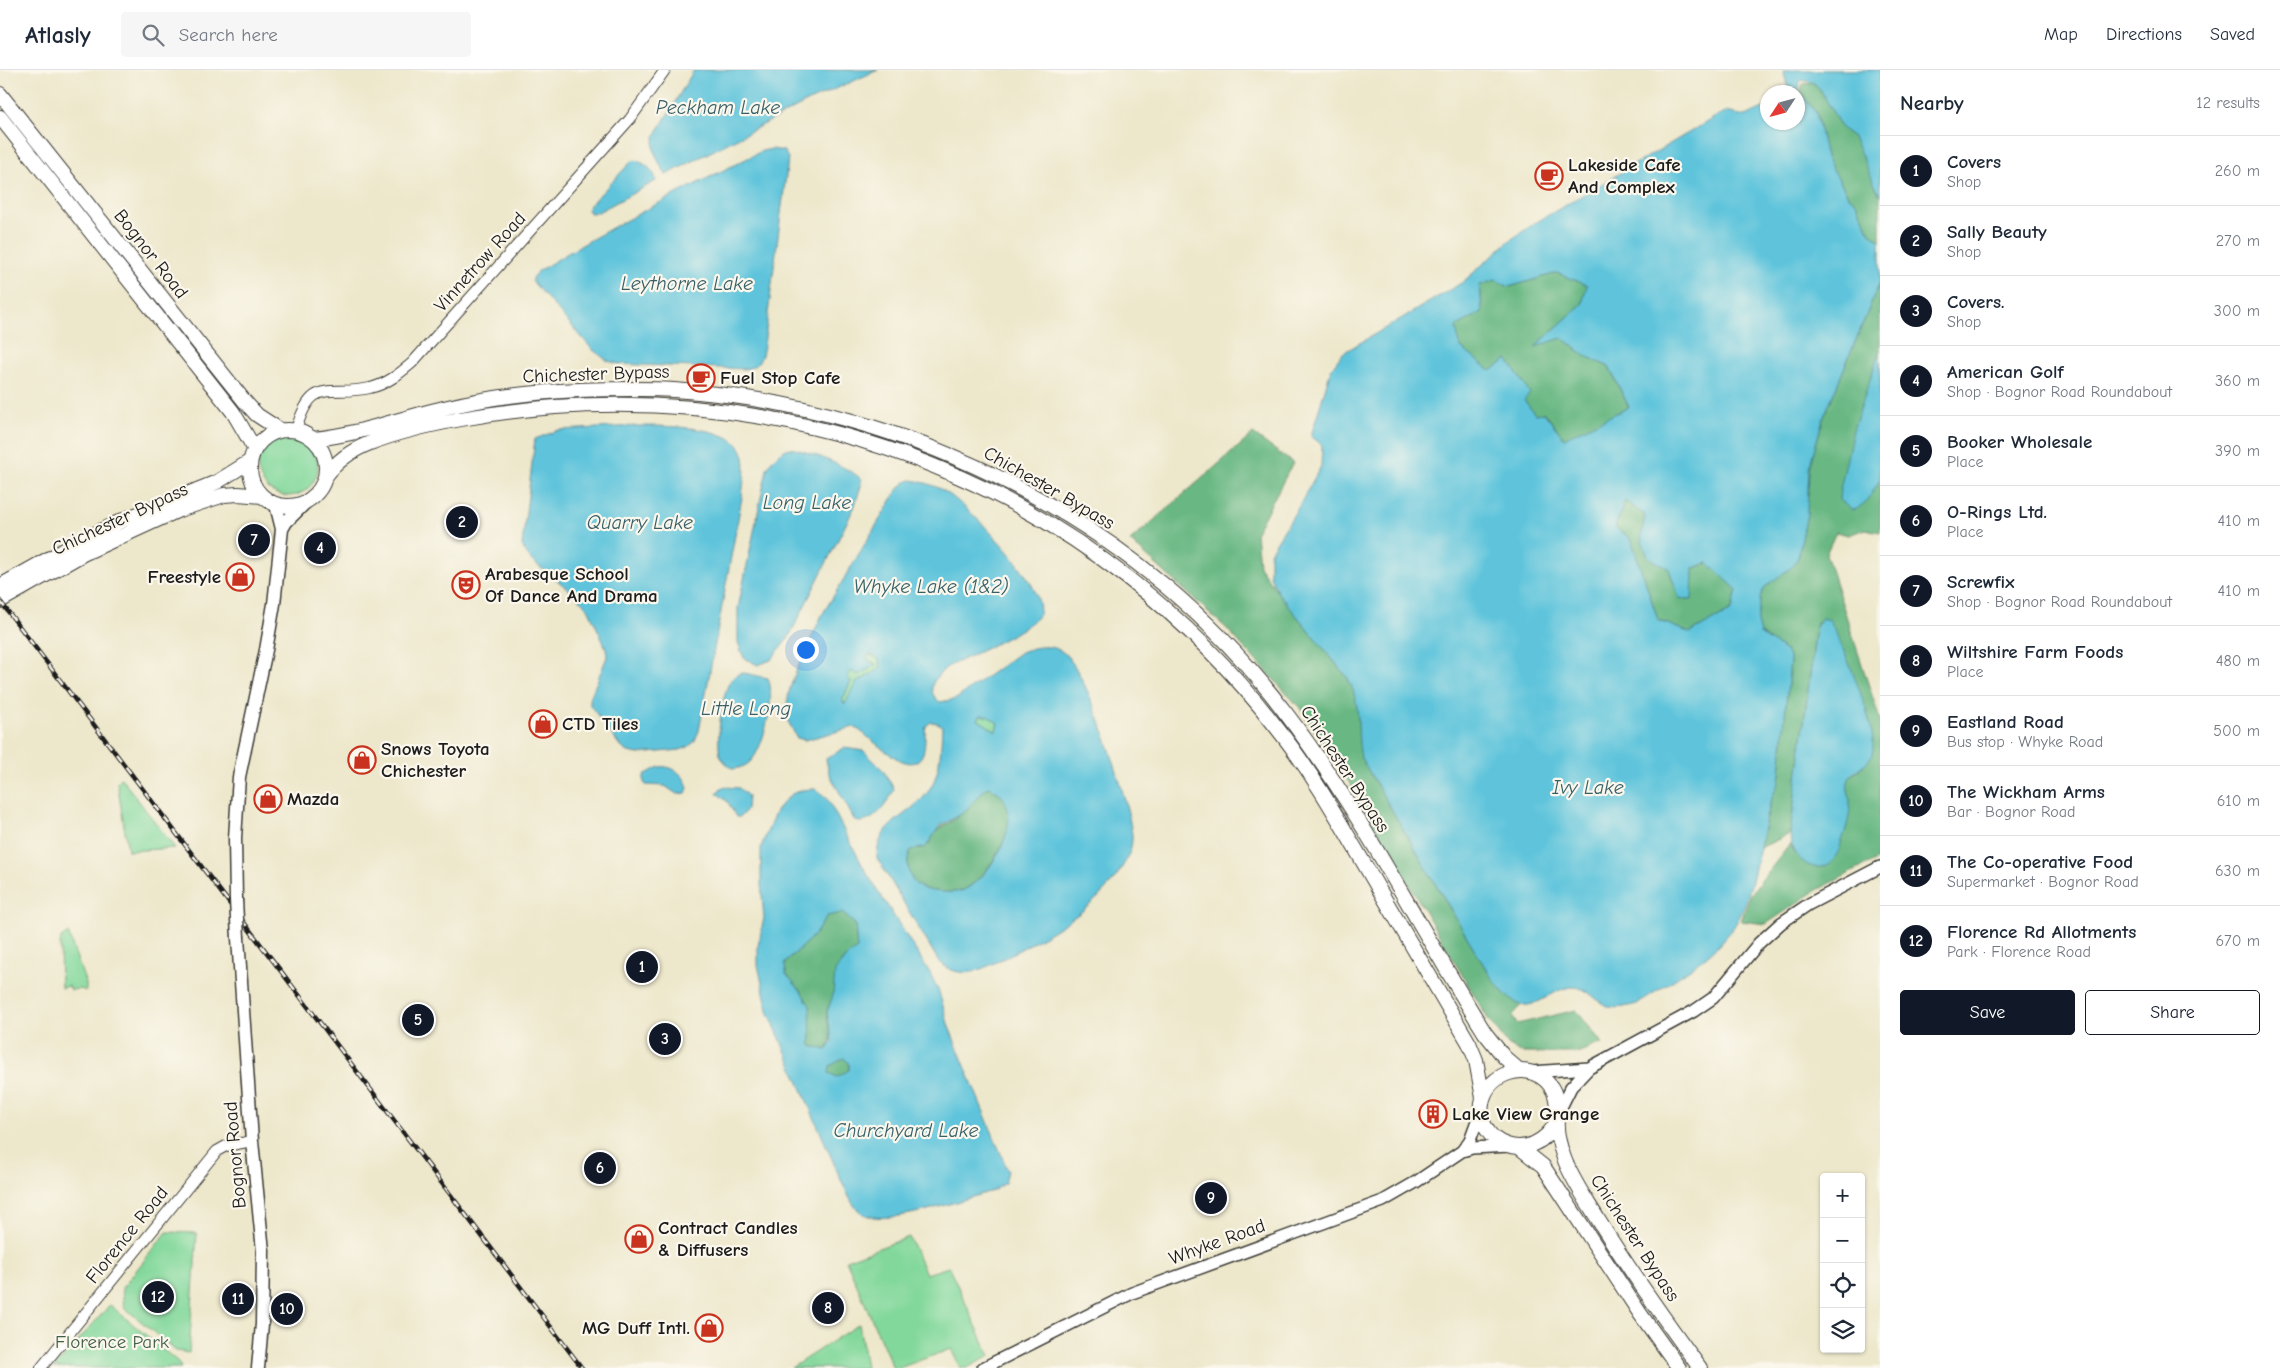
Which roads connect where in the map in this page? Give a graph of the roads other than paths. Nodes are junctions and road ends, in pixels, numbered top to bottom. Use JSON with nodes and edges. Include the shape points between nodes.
{"nodes":[{"id":1,"x":665,"y":70,"type":"edge"},
{"id":2,"x":0,"y":94,"type":"edge"},
{"id":3,"x":0,"y":117,"type":"edge"},
{"id":4,"x":280,"y":430,"type":"junction"},
{"id":5,"x":296,"y":430,"type":"junction"},
{"id":6,"x":313,"y":439,"type":"junction"},
{"id":7,"x":254,"y":448,"type":"junction"},
{"id":8,"x":250,"y":462,"type":"junction"},
{"id":9,"x":325,"y":477,"type":"junction"},
{"id":10,"x":262,"y":496,"type":"junction"},
{"id":11,"x":306,"y":502,"type":"junction"},
{"id":12,"x":276,"y":504,"type":"junction"},
{"id":13,"x":282,"y":529,"type":"junction"},
{"id":14,"x":17,"y":583,"type":"junction"},
{"id":15,"x":0,"y":586,"type":"edge"},
{"id":16,"x":0,"y":601,"type":"edge"},
{"id":17,"x":1880,"y":867,"type":"edge"},
{"id":18,"x":1589,"y":1068,"type":"junction"},
{"id":19,"x":1526,"y":1072,"type":"junction"},
{"id":20,"x":1483,"y":1103,"type":"junction"},
{"id":21,"x":1557,"y":1117,"type":"junction"},
{"id":22,"x":252,"y":1140,"type":"junction"},
{"id":23,"x":1515,"y":1147,"type":"junction"},
{"id":24,"x":1462,"y":1151,"type":"junction"},
{"id":25,"x":41,"y":1368,"type":"edge"},
{"id":26,"x":258,"y":1368,"type":"edge"},
{"id":27,"x":983,"y":1368,"type":"edge"},
{"id":28,"x":1679,"y":1368,"type":"edge"},
{"id":29,"x":1700,"y":1368,"type":"edge"}],
"edges":[{"from":1,"to":5,"type":"street","name":"Vinnetrow Road","via":[[630,119],[412,363],[379,385],[314,395],[303,409]]},
{"from":2,"to":4,"type":"highway","name":"Bognor Road","via":[[246,403],[257,416]]},
{"from":3,"to":7,"type":"highway","name":"Bognor Road","via":[[233,412]]},
{"from":4,"to":5,"type":"highway"},
{"from":4,"to":7,"type":"highway","via":[[265,436]]},
{"from":5,"to":6,"type":"highway"},
{"from":6,"to":9,"type":"highway","via":[[324,456]]},
{"from":6,"to":19,"type":"highway","name":"Chichester Bypass","via":[[339,436],[451,406],[512,396],[573,390],[673,390],[771,402],[873,427],[953,456],[1030,494],[1101,538],[1160,582],[1256,676],[1287,714],[1342,794],[1485,1033],[1504,1057]]},
{"from":7,"to":8,"type":"highway"},
{"from":8,"to":10,"type":"highway","via":[[251,481]]},
{"from":8,"to":14,"type":"highway","name":"Chichester Bypass","via":[[217,482],[82,540]]},
{"from":9,"to":11,"type":"highway","via":[[318,492]]},
{"from":9,"to":20,"type":"highway","name":"Chichester Bypass","via":[[334,464],[369,443],[436,425],[546,408],[673,406],[760,416],[844,434],[941,468],[1018,506],[1089,548],[1149,594],[1212,652],[1279,730],[1330,804],[1469,1043],[1476,1060]]},
{"from":10,"to":12,"type":"highway"},
{"from":10,"to":14,"type":"highway","name":"Chichester Bypass","via":[[224,495],[179,510]]},
{"from":11,"to":12,"type":"highway","via":[[286,506]]},
{"from":11,"to":13,"type":"main road"},
{"from":12,"to":13,"type":"main road"},
{"from":13,"to":22,"type":"main road","name":"Bognor Road","bridge":true,"via":[[266,650],[239,777],[235,838],[238,938]]},
{"from":14,"to":15,"type":"highway","name":"Chichester Bypass"},
{"from":14,"to":16,"type":"highway","name":"Chichester Bypass"},
{"from":17,"to":18,"type":"main road","via":[[1809,904],[1781,923],[1713,998]]},
{"from":18,"to":19,"type":"main road"},
{"from":18,"to":21,"type":"main road","via":[[1571,1088]]},
{"from":19,"to":20,"type":"highway","via":[[1508,1073],[1497,1078],[1489,1087]]},
{"from":19,"to":21,"type":"highway","via":[[1543,1078],[1552,1088],[1557,1100]]},
{"from":20,"to":23,"type":"highway","via":[[1483,1118],[1490,1132]]},
{"from":20,"to":24,"type":"main road","name":"Whyke Road","via":[[1473,1133]]},
{"from":21,"to":23,"type":"highway","via":[[1551,1132],[1542,1140],[1531,1146]]},
{"from":21,"to":29,"type":"highway","name":"Chichester Bypass","via":[[1564,1158],[1581,1192],[1642,1287]]},
{"from":22,"to":25,"type":"street","name":"Florence Road","via":[[217,1151]]},
{"from":22,"to":26,"type":"main road","name":"Bognor Road","via":[[263,1251]]},
{"from":23,"to":24,"type":"main road","name":"Whyke Road"},
{"from":23,"to":28,"type":"highway","name":"Chichester Bypass","via":[[1543,1166]]},
{"from":24,"to":27,"type":"main road","name":"Whyke Road","via":[[1383,1201],[1132,1293]]}]}
